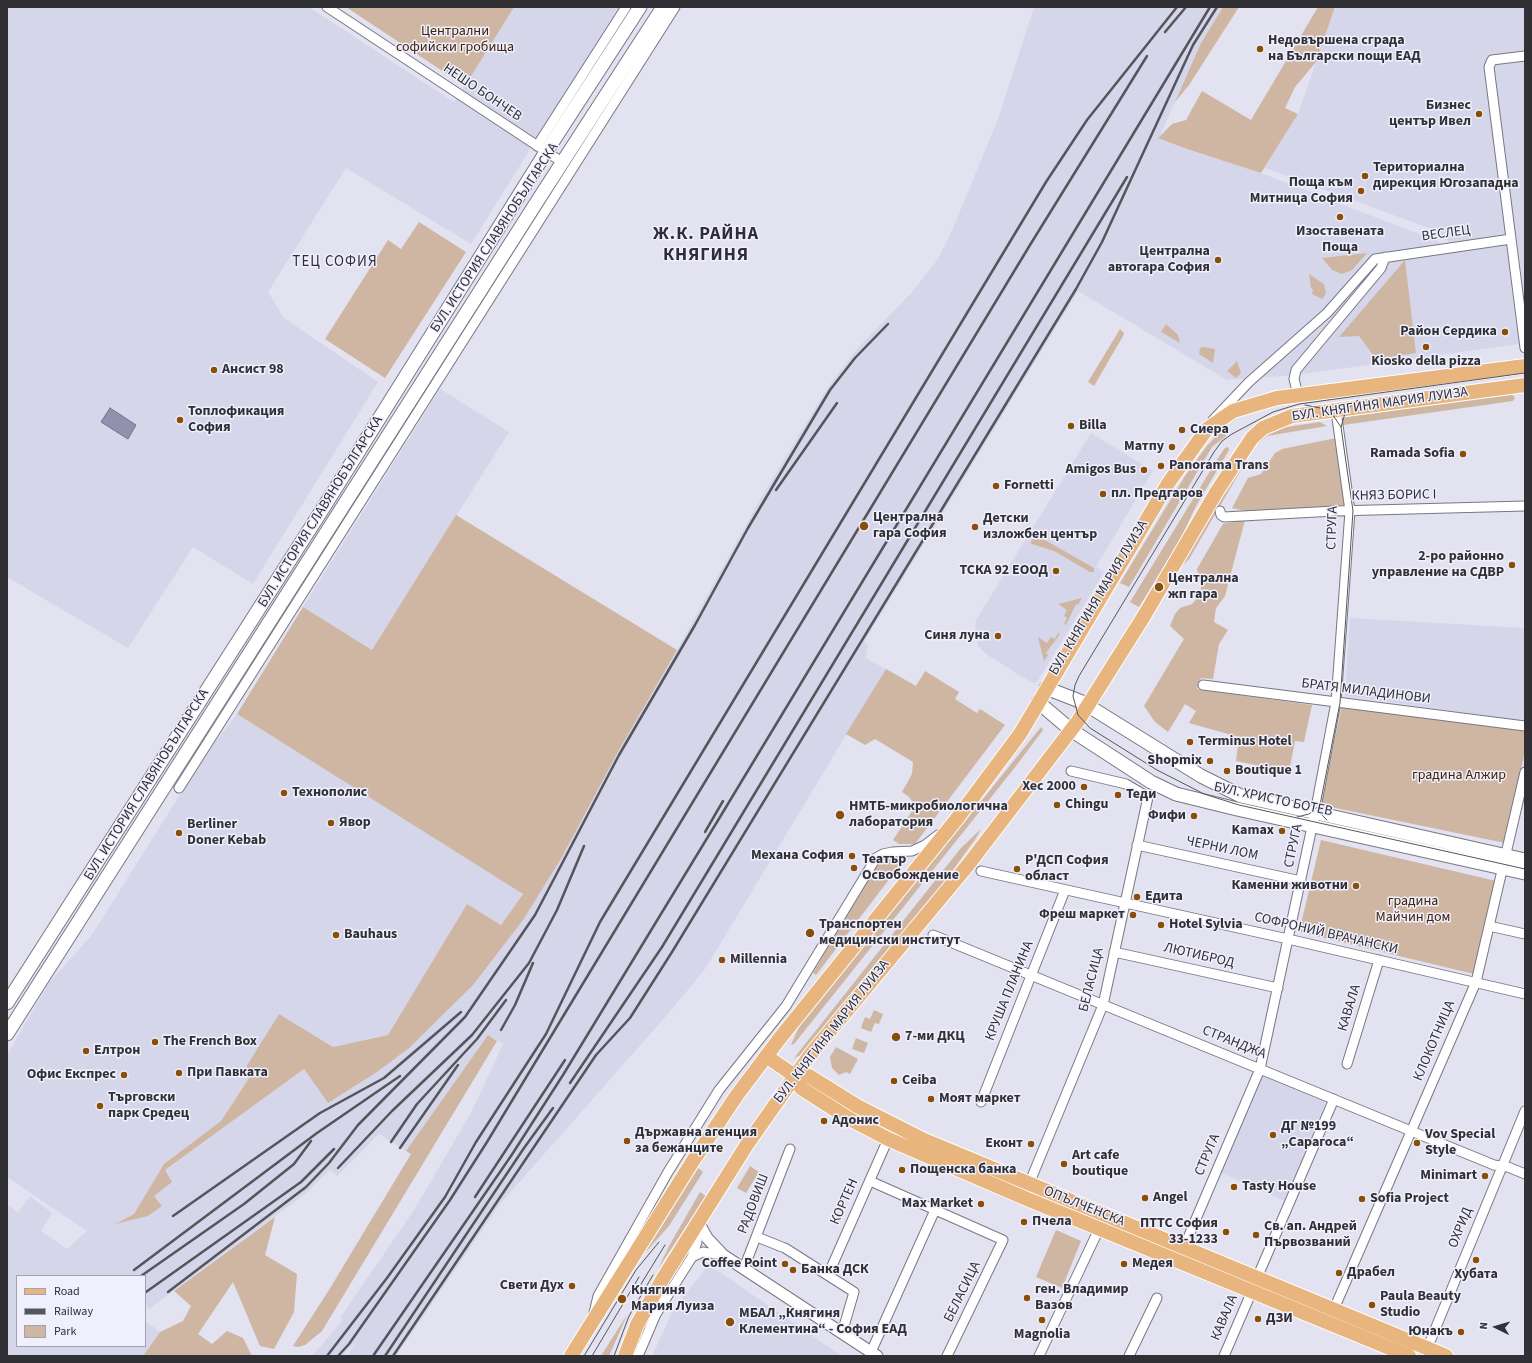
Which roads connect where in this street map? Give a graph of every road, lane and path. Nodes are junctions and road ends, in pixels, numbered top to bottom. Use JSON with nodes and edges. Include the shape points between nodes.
{"nodes":[{"id":1,"x":327,"y":7,"type":"edge"},
{"id":2,"x":626,"y":7,"type":"edge"},
{"id":3,"x":640,"y":7,"type":"edge"},
{"id":4,"x":662,"y":7,"type":"edge"},
{"id":5,"x":675,"y":7,"type":"edge"},
{"id":6,"x":1525,"y":56,"type":"edge"},
{"id":7,"x":542,"y":149,"type":"junction"},
{"id":8,"x":562,"y":162,"type":"junction"},
{"id":9,"x":1511,"y":239,"type":"junction"},
{"id":10,"x":1386,"y":257,"type":"junction"},
{"id":11,"x":1525,"y":348,"type":"edge"},
{"id":12,"x":1525,"y":366,"type":"edge"},
{"id":13,"x":1525,"y":385,"type":"edge"},
{"id":14,"x":1298,"y":395,"type":"junction"},
{"id":15,"x":1336,"y":411,"type":"junction"},
{"id":16,"x":1207,"y":429,"type":"junction"},
{"id":17,"x":1525,"y":506,"type":"edge"},
{"id":18,"x":1220,"y":511,"type":"dead end"},
{"id":19,"x":1350,"y":511,"type":"junction"},
{"id":20,"x":1203,"y":685,"type":"dead end"},
{"id":21,"x":1046,"y":688,"type":"junction"},
{"id":22,"x":1038,"y":702,"type":"junction"},
{"id":23,"x":1338,"y":703,"type":"junction"},
{"id":24,"x":1088,"y":705,"type":"junction"},
{"id":25,"x":1525,"y":726,"type":"edge"},
{"id":26,"x":1071,"y":730,"type":"junction"},
{"id":27,"x":1071,"y":771,"type":"dead end"},
{"id":28,"x":1525,"y":772,"type":"edge"},
{"id":29,"x":179,"y":788,"type":"dead end"},
{"id":30,"x":1523,"y":790,"type":"edge"},
{"id":31,"x":1314,"y":819,"type":"junction"},
{"id":32,"x":956,"y":820,"type":"junction"},
{"id":33,"x":1138,"y":845,"type":"junction"},
{"id":34,"x":1525,"y":860,"type":"edge"},
{"id":35,"x":1505,"y":862,"type":"junction"},
{"id":36,"x":981,"y":871,"type":"dead end"},
{"id":37,"x":1525,"y":873,"type":"edge"},
{"id":38,"x":1301,"y":881,"type":"junction"},
{"id":39,"x":1065,"y":890,"type":"junction"},
{"id":40,"x":1124,"y":903,"type":"junction"},
{"id":41,"x":1489,"y":926,"type":"junction"},
{"id":42,"x":1525,"y":934,"type":"edge"},
{"id":43,"x":933,"y":935,"type":"dead end"},
{"id":44,"x":1288,"y":939,"type":"junction"},
{"id":45,"x":1114,"y":952,"type":"junction"},
{"id":46,"x":1379,"y":960,"type":"junction"},
{"id":47,"x":1032,"y":975,"type":"junction"},
{"id":48,"x":1476,"y":982,"type":"junction"},
{"id":49,"x":1278,"y":988,"type":"junction"},
{"id":50,"x":1525,"y":994,"type":"edge"},
{"id":51,"x":7,"y":1003,"type":"edge"},
{"id":52,"x":1103,"y":1004,"type":"junction"},
{"id":53,"x":7,"y":1034,"type":"edge"},
{"id":54,"x":766,"y":1056,"type":"junction"},
{"id":55,"x":1347,"y":1064,"type":"dead end"},
{"id":56,"x":1260,"y":1069,"type":"junction"},
{"id":57,"x":795,"y":1076,"type":"junction"},
{"id":58,"x":1334,"y":1099,"type":"junction"},
{"id":59,"x":981,"y":1102,"type":"dead end"},
{"id":60,"x":1525,"y":1112,"type":"edge"},
{"id":61,"x":1411,"y":1131,"type":"junction"},
{"id":62,"x":888,"y":1139,"type":"junction"},
{"id":63,"x":790,"y":1149,"type":"dead end"},
{"id":64,"x":1502,"y":1167,"type":"junction"},
{"id":65,"x":1525,"y":1174,"type":"edge"},
{"id":66,"x":870,"y":1181,"type":"junction"},
{"id":67,"x":1030,"y":1184,"type":"junction"},
{"id":68,"x":935,"y":1210,"type":"junction"},
{"id":69,"x":698,"y":1222,"type":"junction"},
{"id":70,"x":1099,"y":1229,"type":"junction"},
{"id":71,"x":757,"y":1237,"type":"junction"},
{"id":72,"x":1184,"y":1247,"type":"junction"},
{"id":73,"x":724,"y":1255,"type":"junction"},
{"id":74,"x":692,"y":1257,"type":"junction"},
{"id":75,"x":744,"y":1268,"type":"junction"},
{"id":76,"x":828,"y":1275,"type":"junction"},
{"id":77,"x":1257,"y":1278,"type":"junction"},
{"id":78,"x":1252,"y":1291,"type":"junction"},
{"id":79,"x":1157,"y":1298,"type":"dead end"},
{"id":80,"x":1334,"y":1310,"type":"junction"},
{"id":81,"x":593,"y":1321,"type":"junction"},
{"id":82,"x":842,"y":1333,"type":"junction"},
{"id":83,"x":1426,"y":1352,"type":"edge"},
{"id":84,"x":874,"y":1354,"type":"edge"},
{"id":85,"x":571,"y":1356,"type":"edge"},
{"id":86,"x":625,"y":1356,"type":"edge"},
{"id":87,"x":638,"y":1356,"type":"edge"},
{"id":88,"x":949,"y":1356,"type":"edge"},
{"id":89,"x":1039,"y":1356,"type":"edge"},
{"id":90,"x":1129,"y":1356,"type":"edge"},
{"id":91,"x":1224,"y":1356,"type":"edge"},
{"id":92,"x":1409,"y":1356,"type":"edge"},
{"id":93,"x":1446,"y":1356,"type":"edge"}],
"edges":[{"from":1,"to":7,"type":"street","name":"НЕШО БОНЧЕВ"},
{"from":2,"to":7,"type":"street","name":"БУЛ. ИСТОРИЯ СЛАВЯНОБЪЛГАРСКА"},
{"from":3,"to":7,"type":"main road","name":"БУЛ. ИСТОРИЯ СЛАВЯНОБЪЛГАРСКА"},
{"from":4,"to":8,"type":"main road","name":"БУЛ. ИСТОРИЯ СЛАВЯНОБЪЛГАРСКА"},
{"from":5,"to":29,"type":"street","name":"БУЛ. ИСТОРИЯ СЛАВЯНОБЪЛГАРСКА"},
{"from":6,"to":9,"type":"street","via":[[1495,59],[1490,61],[1489,67]]},
{"from":7,"to":8,"type":"street","name":"НЕШО БОНЧЕВ"},
{"from":7,"to":51,"type":"main road","name":"БУЛ. ИСТОРИЯ СЛАВЯНОБЪЛГАРСКА","via":[[322,510]]},
{"from":8,"to":53,"type":"main road","name":"БУЛ. ИСТОРИЯ СЛАВЯНОБЪЛГАРСКА"},
{"from":9,"to":10,"type":"street","name":"ВЕСЛЕЦ"},
{"from":9,"to":11,"type":"street"},
{"from":10,"to":14,"type":"street","via":[[1381,268],[1296,370],[1294,379]]},
{"from":10,"to":16,"type":"street","name":"ВЕСЛЕЦ","via":[[1374,259],[1327,313],[1250,382],[1218,414]]},
{"from":12,"to":14,"type":"main road","name":"БУЛ. КНЯГИНЯ МАРИЯ ЛУИЗА"},
{"from":13,"to":15,"type":"main road","name":"БУЛ. КНЯГИНЯ МАРИЯ ЛУИЗА"},
{"from":14,"to":16,"type":"main road","name":"БУЛ. КНЯГИНЯ МАРИЯ ЛУИЗА","via":[[1233,411]]},
{"from":15,"to":19,"type":"street","name":"СТРУГА"},
{"from":15,"to":24,"type":"main road","name":"БУЛ. КНЯГИНЯ МАРИЯ ЛУИЗА","via":[[1292,416],[1263,428],[1252,438],[1216,491],[1148,610]]},
{"from":16,"to":21,"type":"main road","name":"БУЛ. КНЯГИНЯ МАРИЯ ЛУИЗА","via":[[1169,482]]},
{"from":17,"to":19,"type":"street","name":"КНЯЗ БОРИС I"},
{"from":18,"to":19,"type":"street","name":"КНЯЗ БОРИС I","via":[[1224,517]]},
{"from":19,"to":23,"type":"street","name":"СТРУГА"},
{"from":20,"to":23,"type":"street","name":"БРАТЯ МИЛАДИНОВИ"},
{"from":21,"to":22,"type":"main road","name":"БУЛ. КНЯГИНЯ МАРИЯ ЛУИЗА"},
{"from":21,"to":24,"type":"main road","name":"БУЛ. ХРИСТО БОТЕВ"},
{"from":22,"to":26,"type":"main road","name":"БУЛ. ХРИСТО БОТЕВ"},
{"from":22,"to":32,"type":"main road","name":"БУЛ. КНЯГИНЯ МАРИЯ ЛУИЗА","via":[[1016,739]]},
{"from":23,"to":25,"type":"street","name":"БРАТЯ МИЛАДИНОВИ"},
{"from":23,"to":31,"type":"street","name":"СТРУГА"},
{"from":24,"to":26,"type":"main road","name":"БУЛ. КНЯГИНЯ МАРИЯ ЛУИЗА"},
{"from":24,"to":31,"type":"main road","name":"БУЛ. ХРИСТО БОТЕВ","via":[[1220,787]]},
{"from":26,"to":31,"type":"main road","name":"БУЛ. ХРИСТО БОТЕВ","via":[[1151,782],[1176,794],[1237,809]]},
{"from":26,"to":57,"type":"main road","name":"БУЛ. КНЯГИНЯ МАРИЯ ЛУИЗА","via":[[968,865]]},
{"from":27,"to":33,"type":"street","name":"БЕЛАСИЦА","via":[[1126,784],[1148,797]]},
{"from":28,"to":30,"type":"street","name":"КЛОКОТНИЦА"},
{"from":30,"to":35,"type":"street","name":"КЛОКОТНИЦА"},
{"from":31,"to":35,"type":"main road","name":"БУЛ. ХРИСТО БОТЕВ"},
{"from":31,"to":38,"type":"street","name":"СТРУГА"},
{"from":32,"to":54,"type":"main road","name":"БУЛ. КНЯГИНЯ МАРИЯ ЛУИЗА"},
{"from":32,"to":81,"type":"street","name":"БУЛ. КНЯГИНЯ МАРИЯ ЛУИЗА","via":[[921,847],[912,851],[883,854],[876,858],[786,1006],[719,1090],[672,1166],[598,1296]]},
{"from":33,"to":38,"type":"street","name":"ЧЕРНИ ЛОМ"},
{"from":33,"to":40,"type":"street","name":"БЕЛАСИЦА"},
{"from":34,"to":35,"type":"main road","name":"БУЛ. ХРИСТО БОТЕВ"},
{"from":35,"to":37,"type":"main road","name":"БУЛ. ХРИСТО БОТЕВ"},
{"from":35,"to":41,"type":"street","name":"КЛОКОТНИЦА"},
{"from":36,"to":39,"type":"street","name":"СОФРОНИЙ ВРАЧАНСКИ"},
{"from":38,"to":44,"type":"street","name":"СТРУГА"},
{"from":39,"to":40,"type":"street","name":"СОФРОНИЙ ВРАЧАНСКИ"},
{"from":39,"to":47,"type":"street","name":"КРУША ПЛАНИНА"},
{"from":40,"to":44,"type":"street","name":"СОФРОНИЙ ВРАЧАНСКИ"},
{"from":40,"to":45,"type":"street","name":"БЕЛАСИЦА"},
{"from":41,"to":42,"type":"street"},
{"from":41,"to":48,"type":"street","name":"КЛОКОТНИЦА"},
{"from":43,"to":47,"type":"street","name":"СТРАНДЖА"},
{"from":44,"to":46,"type":"street","name":"СОФРОНИЙ ВРАЧАНСКИ"},
{"from":44,"to":49,"type":"street","name":"СТРУГА"},
{"from":45,"to":49,"type":"street","name":"ЛЮТИБРОД"},
{"from":45,"to":52,"type":"street","name":"БЕЛАСИЦА"},
{"from":46,"to":48,"type":"street","name":"СОФРОНИЙ ВРАЧАНСКИ"},
{"from":46,"to":55,"type":"street","name":"КАВАЛА"},
{"from":47,"to":52,"type":"street","name":"СТРАНДЖА"},
{"from":47,"to":59,"type":"street","name":"КРУША ПЛАНИНА"},
{"from":48,"to":50,"type":"street","name":"СОФРОНИЙ ВРАЧАНСКИ"},
{"from":48,"to":61,"type":"street","name":"КЛОКОТНИЦА"},
{"from":49,"to":56,"type":"street","name":"СТРУГА"},
{"from":52,"to":56,"type":"street","name":"СТРАНДЖА"},
{"from":52,"to":67,"type":"street","name":"БЕЛАСИЦА"},
{"from":54,"to":57,"type":"main road","name":"ОПЪЛЧЕНСКА"},
{"from":54,"to":81,"type":"main road","name":"БУЛ. КНЯГИНЯ МАРИЯ ЛУИЗА","via":[[721,1117]]},
{"from":56,"to":58,"type":"street","name":"СТРАНДЖА"},
{"from":56,"to":72,"type":"street","name":"СТРУГА"},
{"from":57,"to":62,"type":"main road","name":"ОПЪЛЧЕНСКА","via":[[801,1088],[848,1118]]},
{"from":57,"to":67,"type":"main road","name":"ОПЪЛЧЕНСКА","via":[[809,1076],[857,1106],[924,1140]]},
{"from":57,"to":69,"type":"main road","name":"БУЛ. КНЯГИНЯ МАРИЯ ЛУИЗА","via":[[746,1146]]},
{"from":58,"to":61,"type":"street","name":"СТРАНДЖА"},
{"from":58,"to":77,"type":"street"},
{"from":60,"to":64,"type":"street","name":"ОХРИД"},
{"from":61,"to":64,"type":"street","name":"СТРАНДЖА"},
{"from":61,"to":80,"type":"street","name":"КЛОКОТНИЦА"},
{"from":62,"to":66,"type":"street","name":"КОРТЕН"},
{"from":62,"to":70,"type":"main road","name":"ОПЪЛЧЕНСКА"},
{"from":63,"to":71,"type":"street","name":"РАДОВИШ"},
{"from":64,"to":65,"type":"street","name":"СТРАНДЖА"},
{"from":64,"to":83,"type":"street","name":"ОХРИД"},
{"from":66,"to":68,"type":"street"},
{"from":66,"to":76,"type":"street","name":"КОРТЕН"},
{"from":67,"to":72,"type":"main road","name":"ОПЪЛЧЕНСКА"},
{"from":68,"to":84,"type":"street"},
{"from":68,"to":88,"type":"street","name":"БЕЛАСИЦА","via":[[1003,1240]]},
{"from":69,"to":73,"type":"street","via":[[707,1238]]},
{"from":69,"to":74,"type":"street","via":[[697,1242]]},
{"from":69,"to":86,"type":"main road","name":"БУЛ. КНЯГИНЯ МАРИЯ ЛУИЗА","via":[[658,1286],[637,1325]]},
{"from":70,"to":78,"type":"main road","name":"ОПЪЛЧЕНСКА"},
{"from":70,"to":89,"type":"street"},
{"from":71,"to":75,"type":"street","name":"РАДОВИШ"},
{"from":71,"to":76,"type":"street","via":[[784,1247]]},
{"from":72,"to":77,"type":"main road","name":"ОПЪЛЧЕНСКА"},
{"from":73,"to":74,"type":"street","via":[[703,1252]]},
{"from":73,"to":75,"type":"street"},
{"from":74,"to":87,"type":"street","via":[[656,1314]]},
{"from":75,"to":82,"type":"street"},
{"from":76,"to":82,"type":"street","via":[[854,1292]]},
{"from":77,"to":80,"type":"main road","name":"ОПЪЛЧЕНСКА"},
{"from":78,"to":91,"type":"street","name":"КАВАЛА"},
{"from":78,"to":92,"type":"main road","name":"ОПЪЛЧЕНСКА"},
{"from":79,"to":90,"type":"street"},
{"from":80,"to":83,"type":"main road","name":"ОПЪЛЧЕНСКА"},
{"from":81,"to":85,"type":"main road","name":"БУЛ. КНЯГИНЯ МАРИЯ ЛУИЗА"},
{"from":82,"to":84,"type":"street"},
{"from":83,"to":93,"type":"main road","name":"ОПЪЛЧЕНСКА"}]}
